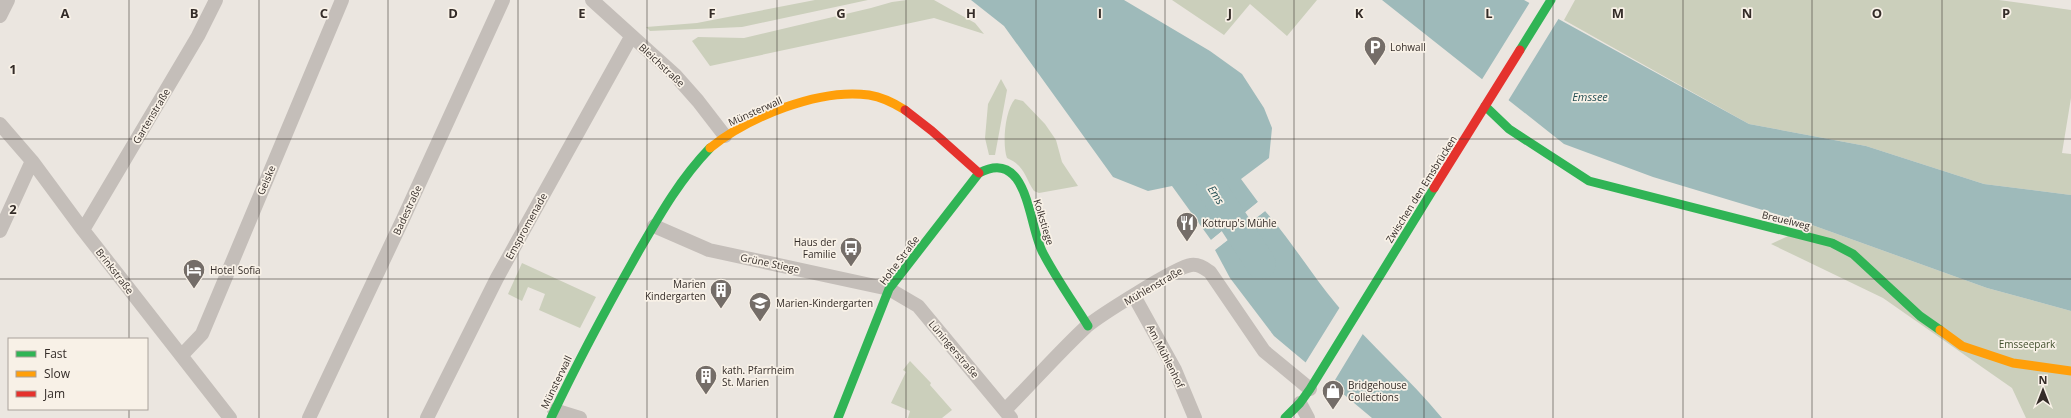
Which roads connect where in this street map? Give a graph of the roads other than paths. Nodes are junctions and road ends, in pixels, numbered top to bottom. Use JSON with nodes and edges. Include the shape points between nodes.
{"nodes":[{"id":1,"x":8,"y":0,"type":"edge"},
{"id":2,"x":216,"y":0,"type":"edge"},
{"id":3,"x":342,"y":0,"type":"edge"},
{"id":4,"x":503,"y":0,"type":"edge"},
{"id":5,"x":592,"y":0,"type":"edge"},
{"id":6,"x":1548,"y":4,"type":"edge"},
{"id":7,"x":0,"y":16,"type":"edge"},
{"id":8,"x":631,"y":37,"type":"junction"},
{"id":9,"x":1485,"y":106,"type":"junction"},
{"id":10,"x":0,"y":124,"type":"edge"},
{"id":11,"x":725,"y":136,"type":"junction"},
{"id":12,"x":32,"y":161,"type":"junction"},
{"id":13,"x":979,"y":173,"type":"junction"},
{"id":14,"x":654,"y":226,"type":"junction"},
{"id":15,"x":83,"y":230,"type":"junction"},
{"id":16,"x":0,"y":231,"type":"edge"},
{"id":17,"x":889,"y":289,"type":"junction"},
{"id":18,"x":1134,"y":296,"type":"junction"},
{"id":19,"x":1088,"y":326,"type":"junction"},
{"id":20,"x":182,"y":355,"type":"junction"},
{"id":21,"x":2071,"y":371,"type":"edge"},
{"id":22,"x":1313,"y":383,"type":"junction"},
{"id":23,"x":1300,"y":403,"type":"junction"},
{"id":24,"x":552,"y":414,"type":"edge"},
{"id":25,"x":1008,"y":414,"type":"edge"},
{"id":26,"x":230,"y":418,"type":"edge"},
{"id":27,"x":309,"y":418,"type":"edge"},
{"id":28,"x":427,"y":418,"type":"edge"},
{"id":29,"x":580,"y":418,"type":"edge"},
{"id":30,"x":838,"y":418,"type":"edge"},
{"id":31,"x":1195,"y":418,"type":"edge"},
{"id":32,"x":1286,"y":418,"type":"edge"},
{"id":33,"x":1308,"y":418,"type":"edge"}],
"edges":[{"from":1,"to":7,"type":"street"},
{"from":2,"to":15,"type":"street","name":"Gartenstraße","via":[[198,36]]},
{"from":3,"to":20,"type":"street","name":"Geiske","via":[[202,334]]},
{"from":4,"to":27,"type":"street","name":"Badestraße"},
{"from":5,"to":8,"type":"street","name":"Bleichstraße"},
{"from":6,"to":9,"type":"street","name":"Zwischen den Emsbrücken"},
{"from":8,"to":11,"type":"street","name":"Bleichstraße","via":[[675,75]]},
{"from":8,"to":28,"type":"street","name":"Emspromenade","via":[[496,278]]},
{"from":9,"to":21,"type":"street","name":"Breuelweg","via":[[1509,129],[1589,181],[1832,243],[1852,254],[1920,316],[1962,346],[2013,363]]},
{"from":9,"to":22,"type":"street","name":"Zwischen den Emsbrücken"},
{"from":10,"to":12,"type":"street","name":"Brinkstraße"},
{"from":11,"to":13,"type":"street","name":"Münsterwall","via":[[754,121],[807,102],[851,95],[880,98],[910,114]]},
{"from":11,"to":14,"type":"street","name":"Münsterwall","via":[[692,167],[672,192]]},
{"from":12,"to":15,"type":"street","name":"Brinkstraße"},
{"from":12,"to":16,"type":"street"},
{"from":13,"to":17,"type":"street","name":"Hohe Straße"},
{"from":13,"to":19,"type":"street","name":"Kolkstiege","via":[[991,166],[1003,168],[1021,183],[1042,252]]},
{"from":14,"to":17,"type":"street","name":"Grüne Stiege","via":[[709,250]]},
{"from":14,"to":24,"type":"street","name":"Münsterwall","via":[[595,329]]},
{"from":15,"to":20,"type":"street","name":"Brinkstraße"},
{"from":17,"to":25,"type":"street","name":"Lüningerstraße","via":[[918,306]]},
{"from":17,"to":30,"type":"street","name":"Hohe Straße"},
{"from":18,"to":19,"type":"street","name":"Mühlenstraße"},
{"from":18,"to":22,"type":"street","name":"Mühlenstraße","via":[[1181,268],[1202,267],[1210,272],[1264,351]]},
{"from":18,"to":31,"type":"street","name":"Am Mühlenhof","via":[[1175,370]]},
{"from":19,"to":25,"type":"street","name":"Mühlenstraße"},
{"from":20,"to":26,"type":"street","name":"Brinkstraße"},
{"from":22,"to":23,"type":"street","name":"Zwischen den Emsbrücken"},
{"from":23,"to":32,"type":"street","name":"Zwischen den Emsbrücken"},
{"from":23,"to":33,"type":"street"},
{"from":24,"to":29,"type":"street"}]}
